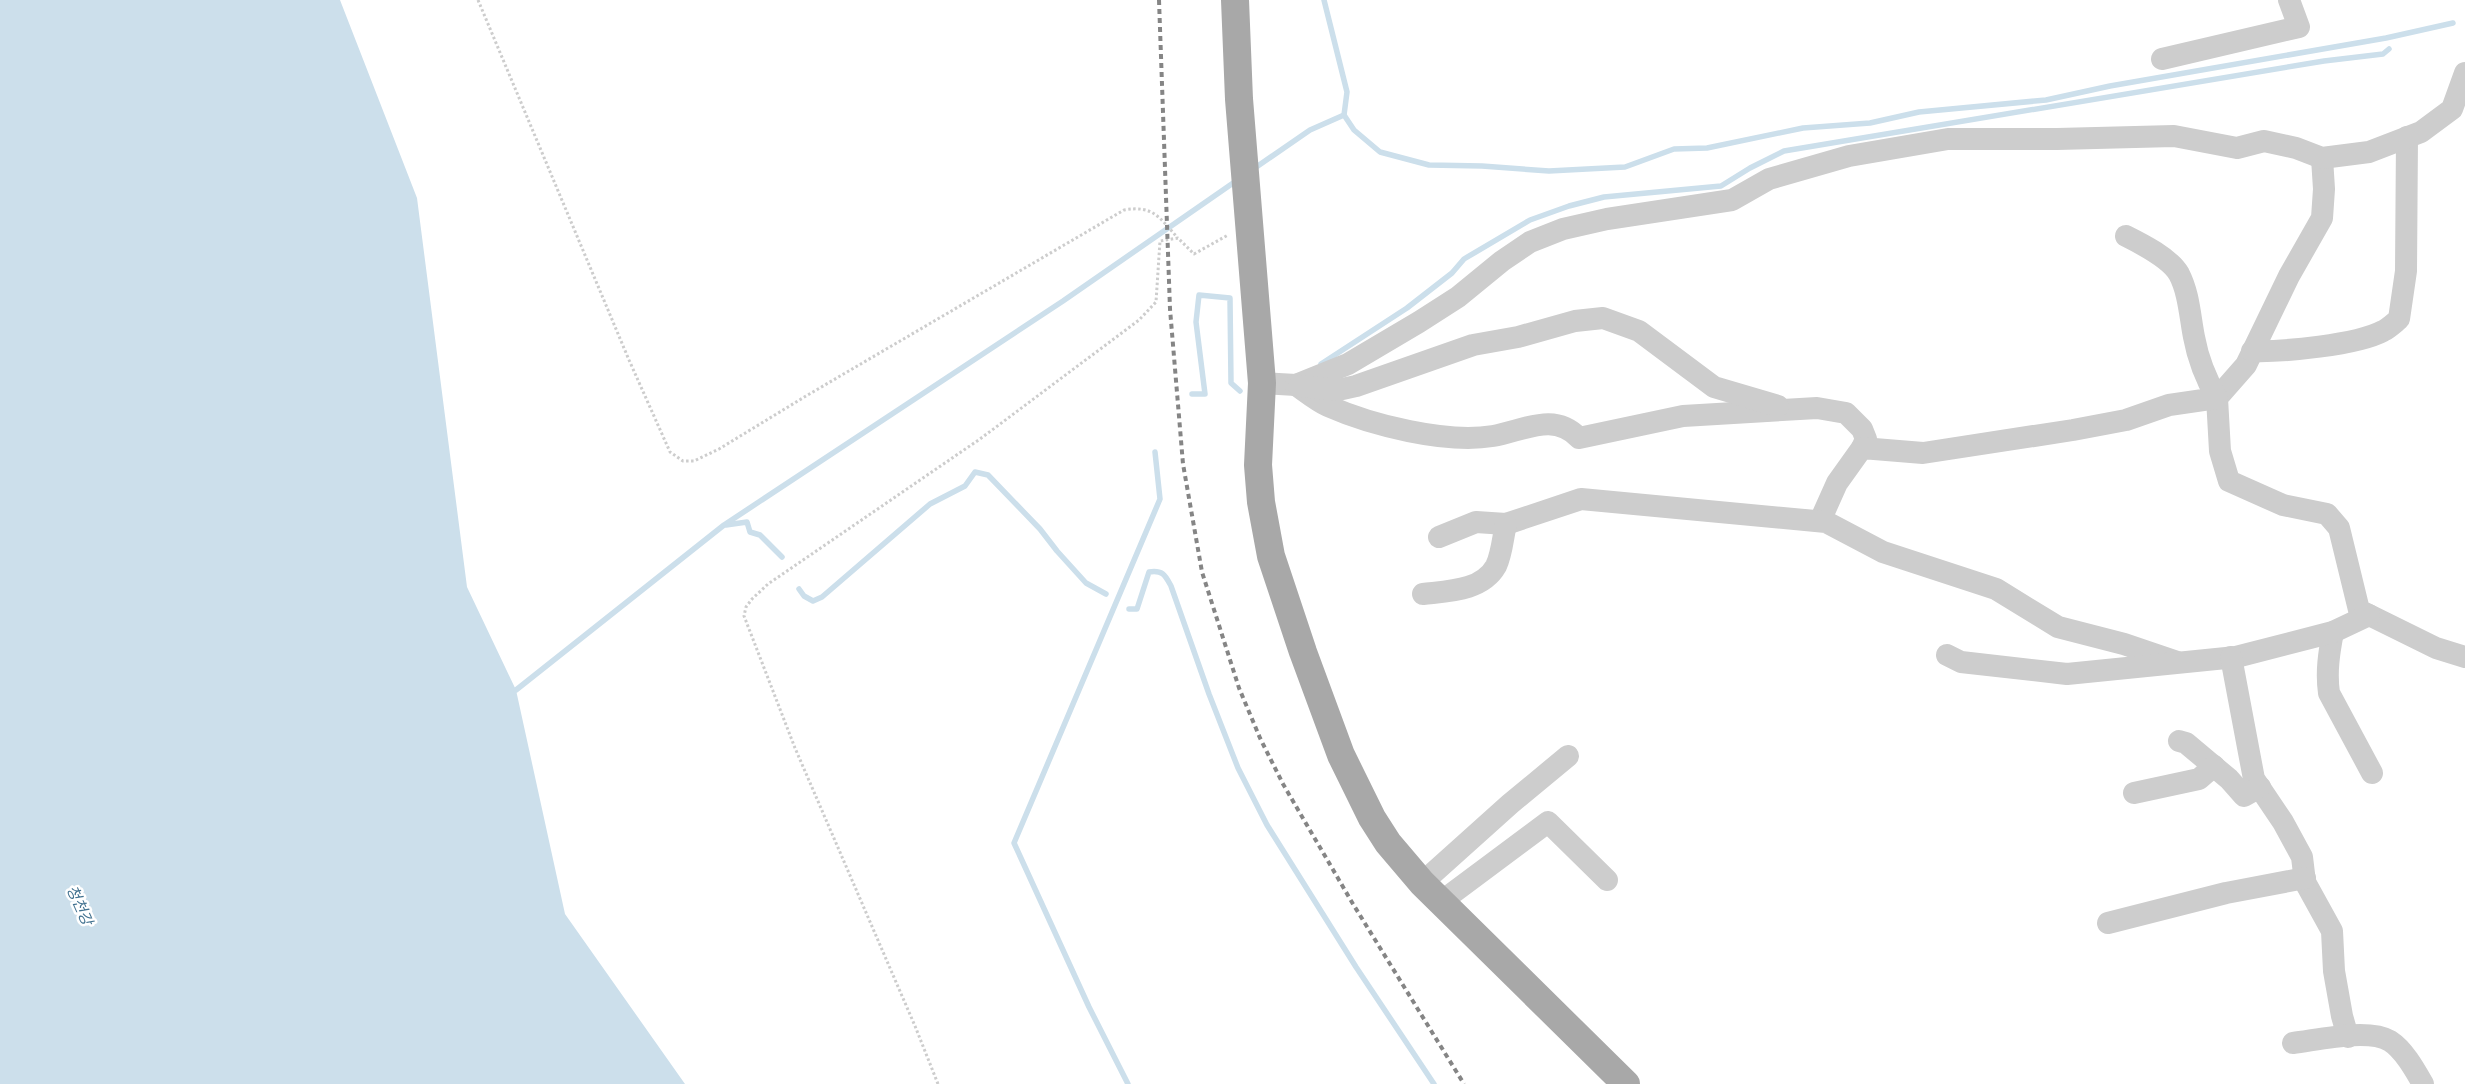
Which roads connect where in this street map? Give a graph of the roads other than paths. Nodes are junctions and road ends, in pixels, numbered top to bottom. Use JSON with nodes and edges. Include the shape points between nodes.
{"nodes":[{"id":1,"x":1235,"y":0,"type":"edge"},
{"id":2,"x":2289,"y":0,"type":"edge"},
{"id":3,"x":2162,"y":59,"type":"dead end"},
{"id":4,"x":2465,"y":73,"type":"edge"},
{"id":5,"x":2408,"y":137,"type":"junction"},
{"id":6,"x":2322,"y":158,"type":"junction"},
{"id":7,"x":2126,"y":236,"type":"dead end"},
{"id":8,"x":2252,"y":351,"type":"junction"},
{"id":9,"x":1262,"y":383,"type":"junction"},
{"id":10,"x":1296,"y":385,"type":"junction"},
{"id":11,"x":2217,"y":398,"type":"junction"},
{"id":12,"x":1789,"y":410,"type":"junction"},
{"id":13,"x":1862,"y":448,"type":"junction"},
{"id":14,"x":1820,"y":521,"type":"junction"},
{"id":15,"x":1506,"y":524,"type":"junction"},
{"id":16,"x":1438,"y":537,"type":"dead end"},
{"id":17,"x":1423,"y":594,"type":"dead end"},
{"id":18,"x":2369,"y":615,"type":"junction"},
{"id":19,"x":2333,"y":632,"type":"junction"},
{"id":20,"x":1947,"y":655,"type":"dead end"},
{"id":21,"x":2231,"y":657,"type":"junction"},
{"id":22,"x":2465,"y":657,"type":"edge"},
{"id":23,"x":2177,"y":662,"type":"junction"},
{"id":24,"x":2179,"y":741,"type":"dead end"},
{"id":25,"x":1568,"y":756,"type":"dead end"},
{"id":26,"x":2214,"y":766,"type":"junction"},
{"id":27,"x":2372,"y":773,"type":"dead end"},
{"id":28,"x":2260,"y":787,"type":"junction"},
{"id":29,"x":2134,"y":792,"type":"dead end"},
{"id":30,"x":2305,"y":878,"type":"junction"},
{"id":31,"x":1607,"y":880,"type":"dead end"},
{"id":32,"x":1432,"y":892,"type":"junction"},
{"id":33,"x":2108,"y":923,"type":"dead end"},
{"id":34,"x":2348,"y":1037,"type":"junction"},
{"id":35,"x":2293,"y":1043,"type":"dead end"},
{"id":36,"x":1626,"y":1084,"type":"edge"},
{"id":37,"x":2424,"y":1084,"type":"edge"}],
"edges":[{"from":1,"to":9,"type":"main road","via":[[1239,99]]},
{"from":2,"to":3,"type":"street","via":[[2299,27]]},
{"from":4,"to":5,"type":"street","via":[[2452,109],[2421,132]]},
{"from":5,"to":6,"type":"street","via":[[2369,152]]},
{"from":5,"to":8,"type":"street","via":[[2406,271],[2399,320],[2383,332],[2353,340],[2288,351]]},
{"from":6,"to":8,"type":"street","via":[[2322,218]]},
{"from":6,"to":10,"type":"street","via":[[2264,141],[2237,148],[2174,136],[1948,139],[1850,156],[1769,179],[1732,200],[1606,219],[1563,229],[1530,242],[1458,297],[1412,327],[1348,364]]},
{"from":7,"to":11,"type":"street","via":[[2154,251],[2178,273],[2187,298],[2194,340]]},
{"from":8,"to":11,"type":"street","via":[[2246,364]]},
{"from":9,"to":10,"type":"street"},
{"from":9,"to":32,"type":"main road","via":[[1258,465],[1261,502],[1271,556],[1285,602],[1356,786],[1388,843]]},
{"from":10,"to":12,"type":"street","via":[[1327,406],[1393,429],[1470,437],[1492,436],[1533,425],[1558,424],[1579,438],[1682,416]]},
{"from":10,"to":12,"type":"street","via":[[1338,390],[1473,345],[1518,337],[1574,321],[1603,318],[1639,331],[1714,387]]},
{"from":11,"to":13,"type":"street","via":[[2169,405],[2126,420],[2073,430],[1924,453]]},
{"from":11,"to":18,"type":"street","via":[[2220,451],[2229,481],[2283,505],[2326,514],[2339,528],[2360,610]]},
{"from":12,"to":13,"type":"street","via":[[1817,408],[1846,414],[1862,429],[1866,439]]},
{"from":13,"to":14,"type":"street","via":[[1837,482]]},
{"from":14,"to":15,"type":"street","via":[[1581,500]]},
{"from":14,"to":23,"type":"street","via":[[1882,552],[1996,590],[2058,627]]},
{"from":15,"to":16,"type":"street","via":[[1476,522]]},
{"from":15,"to":17,"type":"street","via":[[1497,565],[1487,577],[1469,588]]},
{"from":18,"to":19,"type":"street"},
{"from":18,"to":22,"type":"street","via":[[2436,648]]},
{"from":19,"to":21,"type":"street"},
{"from":19,"to":27,"type":"street","via":[[2328,661],[2329,693]]},
{"from":20,"to":23,"type":"street","via":[[1961,662],[2068,674]]},
{"from":21,"to":23,"type":"street"},
{"from":21,"to":28,"type":"street","via":[[2254,779]]},
{"from":24,"to":26,"type":"street"},
{"from":25,"to":32,"type":"street","via":[[1510,804]]},
{"from":26,"to":28,"type":"street","via":[[2244,796]]},
{"from":26,"to":29,"type":"street","via":[[2199,778]]},
{"from":28,"to":30,"type":"street","via":[[2302,857]]},
{"from":30,"to":33,"type":"street","via":[[2226,893]]},
{"from":30,"to":34,"type":"street","via":[[2332,931],[2334,971]]},
{"from":31,"to":32,"type":"street","via":[[1548,822]]},
{"from":32,"to":36,"type":"main road"},
{"from":34,"to":35,"type":"street"},
{"from":34,"to":37,"type":"street","via":[[2370,1035],[2390,1041],[2413,1065]]}]}
